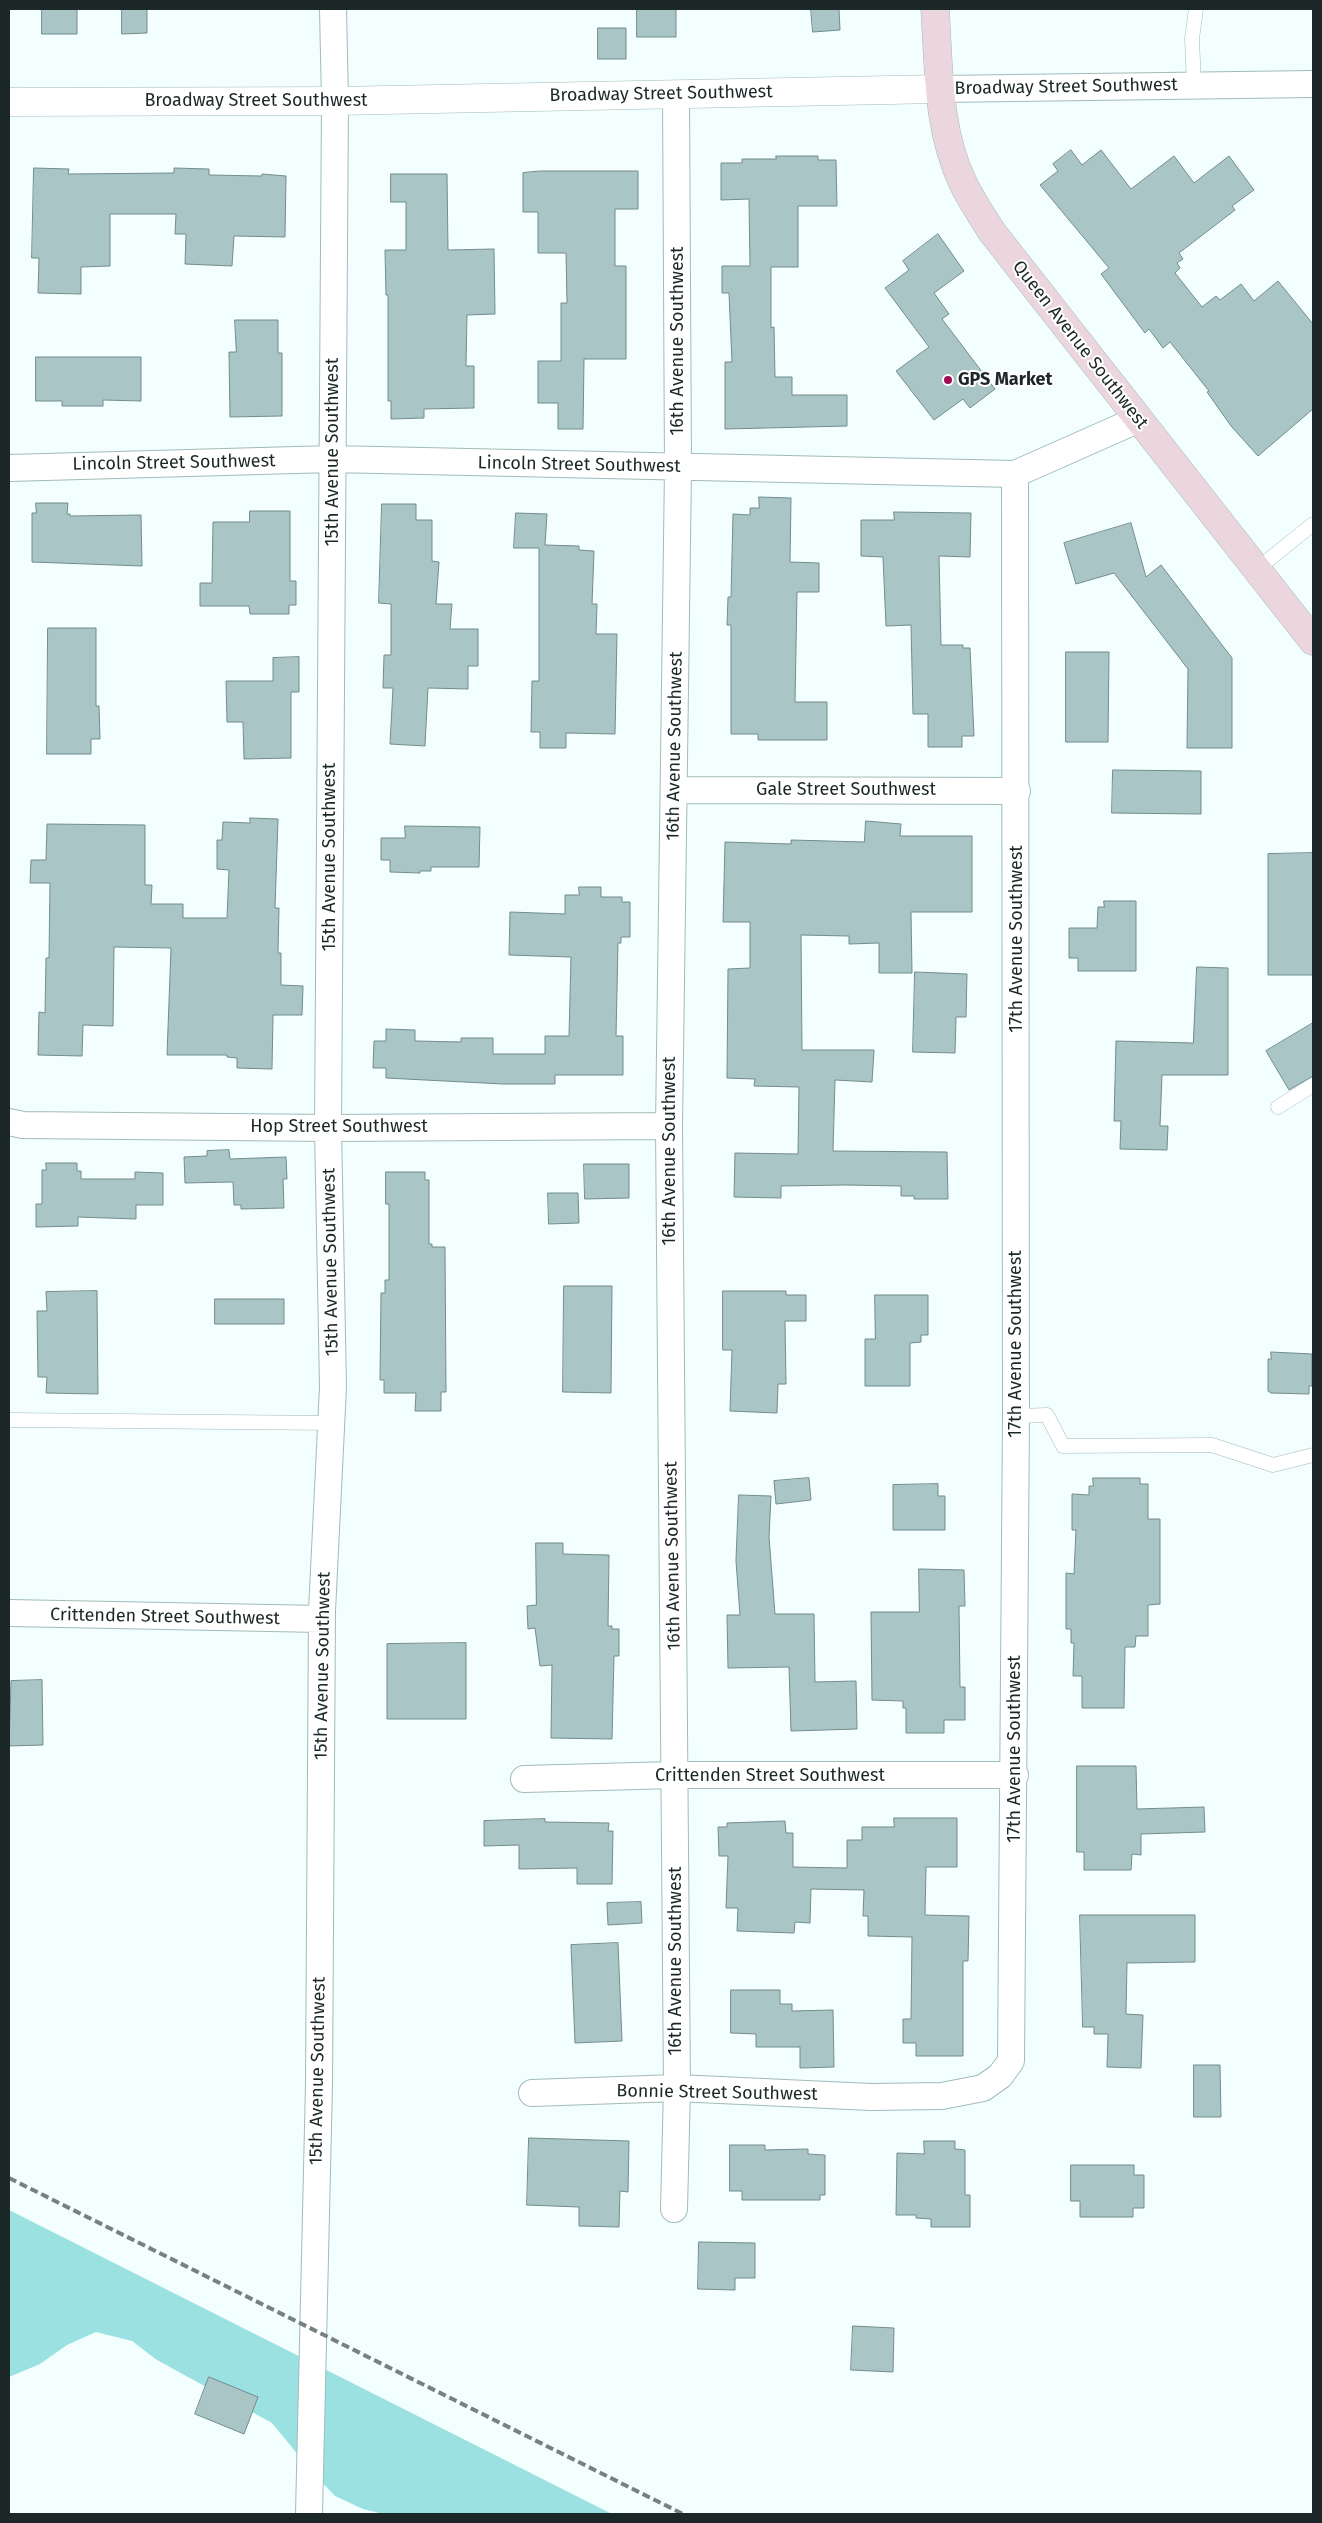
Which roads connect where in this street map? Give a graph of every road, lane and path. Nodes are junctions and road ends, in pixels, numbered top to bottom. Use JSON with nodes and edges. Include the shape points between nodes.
{"nodes":[{"id":1,"x":333,"y":9,"type":"edge"},
{"id":2,"x":935,"y":9,"type":"edge"},
{"id":3,"x":1196,"y":9,"type":"edge"},
{"id":4,"x":1313,"y":84,"type":"edge"},
{"id":5,"x":1194,"y":86,"type":"junction"},
{"id":6,"x":940,"y":88,"type":"junction"},
{"id":7,"x":676,"y":94,"type":"junction"},
{"id":8,"x":9,"y":102,"type":"edge"},
{"id":9,"x":335,"y":102,"type":"junction"},
{"id":10,"x":1138,"y":420,"type":"junction"},
{"id":11,"x":332,"y":459,"type":"junction"},
{"id":12,"x":9,"y":468,"type":"edge"},
{"id":13,"x":678,"y":468,"type":"junction"},
{"id":14,"x":1015,"y":474,"type":"junction"},
{"id":15,"x":1313,"y":524,"type":"edge"},
{"id":16,"x":1256,"y":570,"type":"junction"},
{"id":17,"x":1313,"y":641,"type":"edge"},
{"id":18,"x":675,"y":790,"type":"junction"},
{"id":19,"x":1017,"y":790,"type":"junction"},
{"id":20,"x":1313,"y":1085,"type":"edge"},
{"id":21,"x":1278,"y":1107,"type":"dead end"},
{"id":22,"x":9,"y":1122,"type":"edge"},
{"id":23,"x":669,"y":1126,"type":"junction"},
{"id":24,"x":328,"y":1128,"type":"junction"},
{"id":25,"x":1016,"y":1416,"type":"junction"},
{"id":26,"x":9,"y":1420,"type":"edge"},
{"id":27,"x":332,"y":1423,"type":"junction"},
{"id":28,"x":1313,"y":1455,"type":"edge"},
{"id":29,"x":9,"y":1613,"type":"edge"},
{"id":30,"x":322,"y":1619,"type":"junction"},
{"id":31,"x":675,"y":1775,"type":"junction"},
{"id":32,"x":1015,"y":1775,"type":"junction"},
{"id":33,"x":524,"y":1780,"type":"dead end"},
{"id":34,"x":678,"y":2088,"type":"junction"},
{"id":35,"x":532,"y":2093,"type":"dead end"},
{"id":36,"x":871,"y":2097,"type":"joint"},
{"id":37,"x":674,"y":2209,"type":"dead end"},
{"id":38,"x":309,"y":2514,"type":"edge"}],
"edges":[{"from":1,"to":9,"type":"street","name":"15th Avenue Southwest"},
{"from":2,"to":6,"type":"main road","name":"Queen Avenue Southwest"},
{"from":3,"to":5,"type":"lane","via":[[1192,40]]},
{"from":4,"to":5,"type":"street","name":"Broadway Street Southwest"},
{"from":5,"to":6,"type":"street","name":"Broadway Street Southwest"},
{"from":6,"to":7,"type":"street","name":"Broadway Street Southwest"},
{"from":6,"to":10,"type":"main road","name":"Queen Avenue Southwest","via":[[953,159],[977,209]]},
{"from":7,"to":9,"type":"street","name":"Broadway Street Southwest"},
{"from":7,"to":13,"type":"street","name":"16th Avenue Southwest"},
{"from":8,"to":9,"type":"street","name":"Broadway Street Southwest"},
{"from":9,"to":11,"type":"street","name":"15th Avenue Southwest"},
{"from":10,"to":14,"type":"street","name":"Lincoln Street Southwest"},
{"from":10,"to":16,"type":"main road","name":"Queen Avenue Southwest"},
{"from":11,"to":12,"type":"street","name":"Lincoln Street Southwest"},
{"from":11,"to":13,"type":"street","name":"Lincoln Street Southwest"},
{"from":11,"to":24,"type":"street","name":"15th Avenue Southwest"},
{"from":13,"to":14,"type":"street","name":"Lincoln Street Southwest"},
{"from":13,"to":18,"type":"street","name":"16th Avenue Southwest"},
{"from":14,"to":19,"type":"street","name":"17th Avenue Southwest"},
{"from":15,"to":16,"type":"lane"},
{"from":16,"to":17,"type":"main road","name":"Queen Avenue Southwest"},
{"from":18,"to":19,"type":"street","name":"Gale Street Southwest"},
{"from":18,"to":23,"type":"street","name":"16th Avenue Southwest"},
{"from":19,"to":25,"type":"street","name":"17th Avenue Southwest"},
{"from":20,"to":21,"type":"lane"},
{"from":22,"to":24,"type":"street","name":"Hop Street Southwest","via":[[23,1125]]},
{"from":23,"to":24,"type":"street","name":"Hop Street Southwest"},
{"from":23,"to":31,"type":"street","name":"16th Avenue Southwest"},
{"from":24,"to":27,"type":"street","name":"15th Avenue Southwest"},
{"from":25,"to":28,"type":"lane","via":[[1047,1414],[1064,1446],[1212,1445],[1274,1465]]},
{"from":25,"to":32,"type":"street","name":"17th Avenue Southwest"},
{"from":26,"to":27,"type":"lane"},
{"from":27,"to":30,"type":"street","name":"15th Avenue Southwest"},
{"from":29,"to":30,"type":"street","name":"Crittenden Street Southwest"},
{"from":30,"to":38,"type":"street","name":"15th Avenue Southwest","via":[[319,2084]]},
{"from":31,"to":32,"type":"street","name":"Crittenden Street Southwest"},
{"from":31,"to":33,"type":"street","name":"Crittenden Street Southwest"},
{"from":31,"to":34,"type":"street","name":"16th Avenue Southwest"},
{"from":32,"to":36,"type":"street","name":"17th Avenue Southwest","via":[[1012,2061],[1000,2076],[983,2088],[942,2096]]},
{"from":34,"to":35,"type":"street","name":"Bonnie Street Southwest"},
{"from":34,"to":36,"type":"street","name":"Bonnie Street Southwest"},
{"from":34,"to":37,"type":"street","name":"16th Avenue Southwest"}]}
